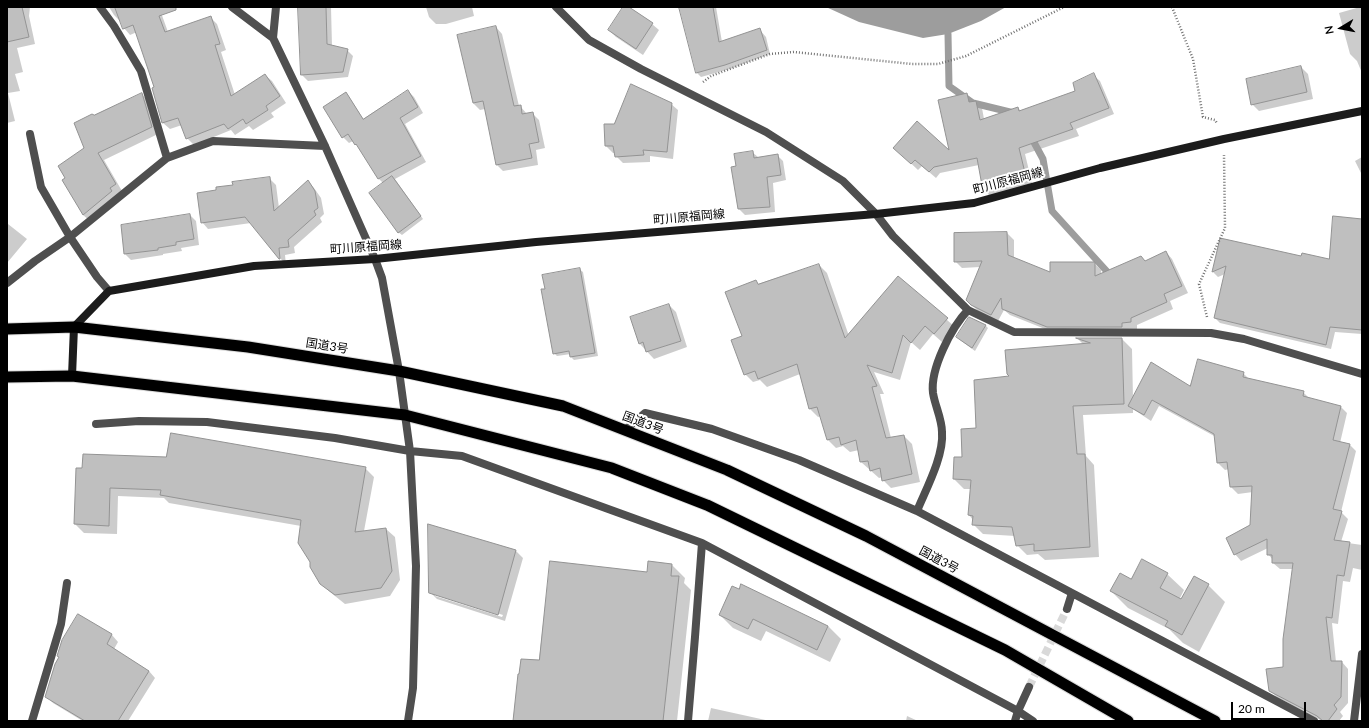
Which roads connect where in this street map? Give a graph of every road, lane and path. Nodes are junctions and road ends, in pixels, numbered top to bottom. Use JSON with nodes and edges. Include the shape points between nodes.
{"nodes":[{"id":1,"x":100,"y":7,"type":"edge"},
{"id":2,"x":232,"y":7,"type":"edge"},
{"id":3,"x":276,"y":7,"type":"edge"},
{"id":4,"x":556,"y":7,"type":"edge"},
{"id":5,"x":1064,"y":7,"type":"edge"},
{"id":6,"x":1172,"y":7,"type":"edge"},
{"id":7,"x":273,"y":38,"type":"junction"},
{"id":8,"x":688,"y":93,"type":"junction"},
{"id":9,"x":1362,"y":111,"type":"edge"},
{"id":10,"x":30,"y":134,"type":"dead end"},
{"id":11,"x":1224,"y":139,"type":"junction"},
{"id":12,"x":325,"y":146,"type":"junction"},
{"id":13,"x":167,"y":158,"type":"junction"},
{"id":14,"x":876,"y":214,"type":"junction"},
{"id":15,"x":70,"y":237,"type":"junction"},
{"id":16,"x":376,"y":259,"type":"junction"},
{"id":17,"x":7,"y":283,"type":"edge"},
{"id":18,"x":109,"y":291,"type":"junction"},
{"id":19,"x":968,"y":310,"type":"junction"},
{"id":20,"x":74,"y":327,"type":"junction"},
{"id":21,"x":7,"y":329,"type":"edge"},
{"id":22,"x":1211,"y":333,"type":"junction"},
{"id":23,"x":399,"y":371,"type":"junction"},
{"id":24,"x":1362,"y":374,"type":"edge"},
{"id":25,"x":72,"y":376,"type":"junction"},
{"id":26,"x":7,"y":377,"type":"edge"},
{"id":27,"x":405,"y":414,"type":"junction"},
{"id":28,"x":96,"y":424,"type":"dead end"},
{"id":29,"x":625,"y":430,"type":"junction"},
{"id":30,"x":410,"y":451,"type":"junction"},
{"id":31,"x":917,"y":511,"type":"junction"},
{"id":32,"x":702,"y":543,"type":"junction"},
{"id":33,"x":68,"y":583,"type":"dead end"},
{"id":34,"x":1072,"y":593,"type":"junction"},
{"id":35,"x":1066,"y":609,"type":"tunnel mouth"},
{"id":36,"x":1362,"y":654,"type":"edge"},
{"id":37,"x":1029,"y":687,"type":"tunnel mouth"},
{"id":38,"x":1018,"y":711,"type":"junction"},
{"id":39,"x":32,"y":721,"type":"edge"},
{"id":40,"x":408,"y":721,"type":"edge"},
{"id":41,"x":688,"y":721,"type":"edge"},
{"id":42,"x":1015,"y":721,"type":"edge"},
{"id":43,"x":1033,"y":721,"type":"edge"},
{"id":44,"x":1128,"y":721,"type":"edge"},
{"id":45,"x":1215,"y":721,"type":"edge"},
{"id":46,"x":1314,"y":721,"type":"edge"},
{"id":47,"x":1354,"y":721,"type":"edge"}],
"edges":[{"from":1,"to":13,"type":"street","via":[[141,71]]},
{"from":2,"to":7,"type":"street"},
{"from":3,"to":7,"type":"street"},
{"from":4,"to":8,"type":"street","via":[[589,40]]},
{"from":5,"to":8,"type":"path","via":[[966,56],[938,64],[912,64],[794,52],[770,54],[711,76]]},
{"from":6,"to":11,"type":"path","via":[[1193,59],[1203,117],[1215,120]]},
{"from":7,"to":12,"type":"street"},
{"from":8,"to":14,"type":"street","via":[[766,132],[843,180]]},
{"from":9,"to":11,"type":"main road","name":"町川原福岡線"},
{"from":10,"to":15,"type":"street","via":[[41,187]]},
{"from":11,"to":14,"type":"main road","name":"町川原福岡線","via":[[1100,168],[974,203]]},
{"from":11,"to":22,"type":"path","via":[[1225,228],[1199,284]]},
{"from":12,"to":13,"type":"street","via":[[213,141]]},
{"from":12,"to":16,"type":"street"},
{"from":13,"to":15,"type":"street"},
{"from":14,"to":16,"type":"main road","name":"町川原福岡線","via":[[536,242]]},
{"from":14,"to":19,"type":"street","via":[[893,236]]},
{"from":15,"to":17,"type":"street"},
{"from":15,"to":18,"type":"street"},
{"from":16,"to":18,"type":"main road","name":"町川原福岡線","via":[[254,266]]},
{"from":16,"to":23,"type":"street","via":[[382,278]]},
{"from":18,"to":20,"type":"main road"},
{"from":19,"to":22,"type":"street","via":[[1014,332]]},
{"from":19,"to":31,"type":"street","via":[[961,317],[938,359],[933,378],[933,393],[942,432],[940,452]]},
{"from":20,"to":21,"type":"highway","name":"国道3号"},
{"from":20,"to":23,"type":"highway","name":"国道3号","via":[[248,347]]},
{"from":20,"to":25,"type":"main road"},
{"from":22,"to":24,"type":"street","via":[[1244,339]]},
{"from":23,"to":27,"type":"street"},
{"from":23,"to":29,"type":"highway","name":"国道3号","via":[[563,406]]},
{"from":25,"to":26,"type":"highway"},
{"from":25,"to":27,"type":"highway"},
{"from":27,"to":30,"type":"street"},
{"from":27,"to":44,"type":"highway","via":[[612,468],[707,505],[1005,650]]},
{"from":28,"to":30,"type":"street","via":[[139,421],[207,422],[335,438]]},
{"from":29,"to":31,"type":"street","via":[[645,413],[712,429],[799,460]]},
{"from":29,"to":45,"type":"highway","name":"国道3号","via":[[727,470],[866,536]]},
{"from":30,"to":32,"type":"street","via":[[462,456]]},
{"from":30,"to":40,"type":"street","via":[[416,566],[413,688]]},
{"from":31,"to":34,"type":"street"},
{"from":32,"to":38,"type":"street"},
{"from":32,"to":41,"type":"street"},
{"from":33,"to":39,"type":"street","via":[[61,624]]},
{"from":34,"to":35,"type":"street"},
{"from":34,"to":46,"type":"street"},
{"from":36,"to":47,"type":"street"},
{"from":37,"to":38,"type":"street"},
{"from":38,"to":42,"type":"street"},
{"from":38,"to":43,"type":"street"}]}
